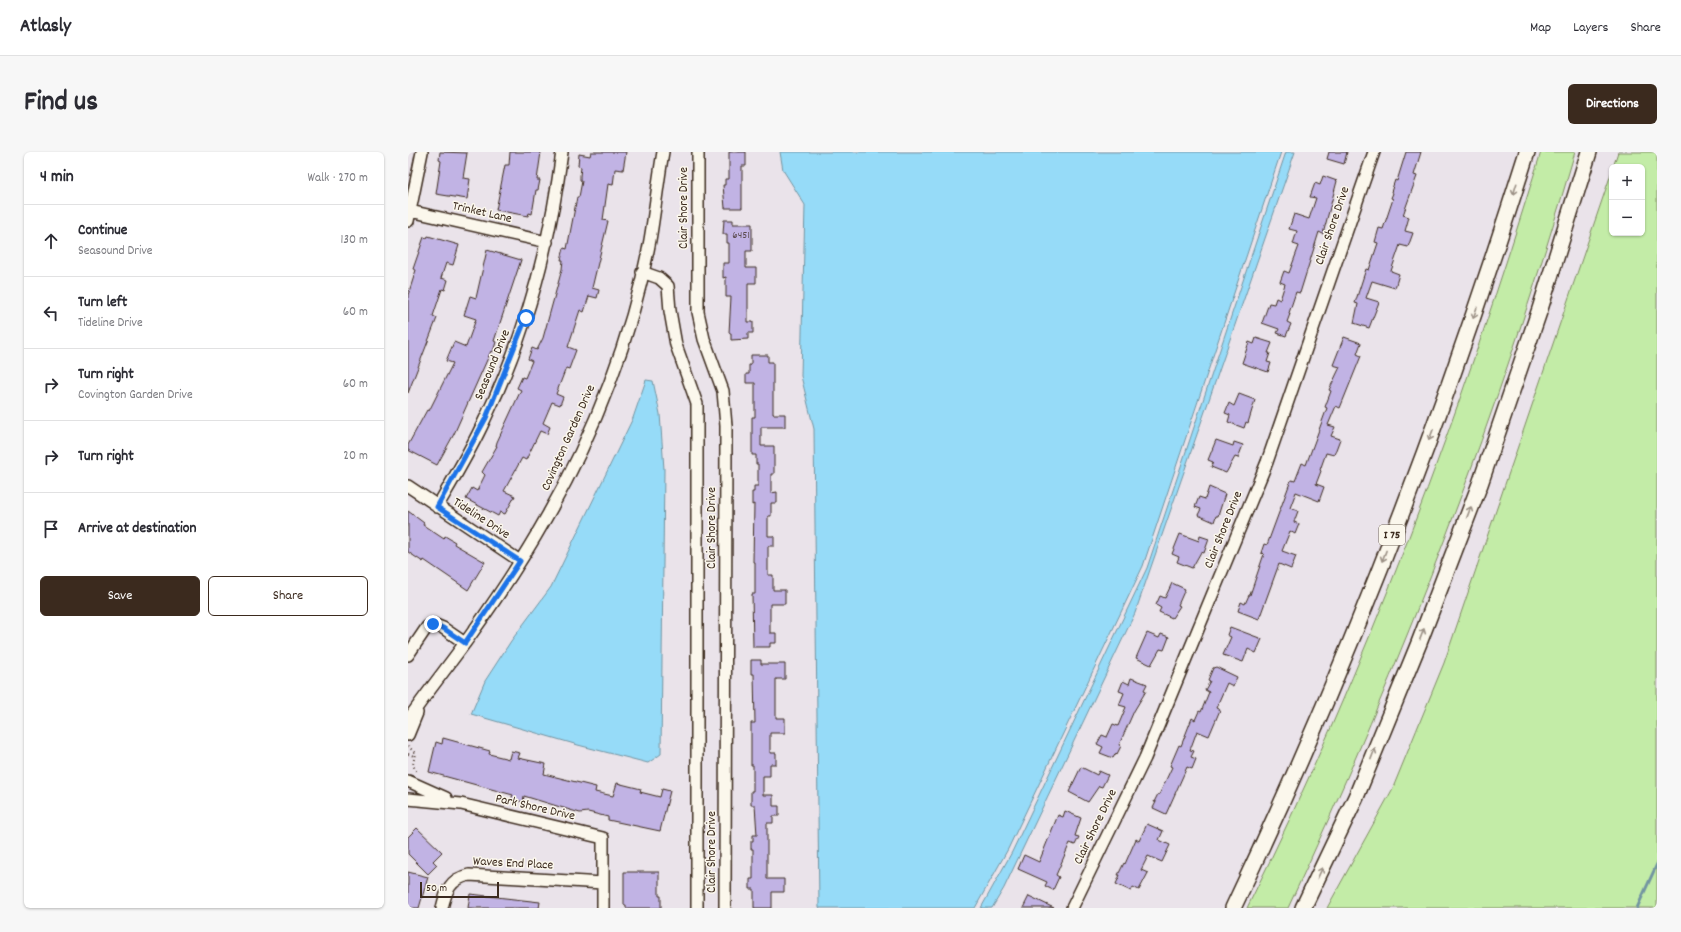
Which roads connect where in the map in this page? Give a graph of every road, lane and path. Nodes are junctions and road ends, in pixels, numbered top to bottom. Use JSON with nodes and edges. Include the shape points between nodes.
{"nodes":[{"id":1,"x":422,"y":152,"type":"edge"},
{"id":2,"x":562,"y":152,"type":"edge"},
{"id":3,"x":663,"y":152,"type":"edge"},
{"id":4,"x":698,"y":152,"type":"edge"},
{"id":5,"x":1374,"y":152,"type":"edge"},
{"id":6,"x":1527,"y":152,"type":"edge"},
{"id":7,"x":1588,"y":152,"type":"edge"},
{"id":8,"x":409,"y":216,"type":"edge"},
{"id":9,"x":547,"y":242,"type":"junction"},
{"id":10,"x":642,"y":272,"type":"junction"},
{"id":11,"x":408,"y":486,"type":"edge"},
{"id":12,"x":437,"y":507,"type":"junction"},
{"id":13,"x":520,"y":561,"type":"junction"},
{"id":14,"x":465,"y":643,"type":"junction"},
{"id":15,"x":408,"y":655,"type":"edge"},
{"id":16,"x":421,"y":701,"type":"junction"},
{"id":17,"x":408,"y":720,"type":"edge"},
{"id":18,"x":408,"y":736,"type":"edge"},
{"id":19,"x":408,"y":746,"type":"edge"},
{"id":20,"x":408,"y":754,"type":"edge"},
{"id":21,"x":414,"y":756,"type":"junction"},
{"id":22,"x":420,"y":776,"type":"dead end"},
{"id":23,"x":408,"y":781,"type":"edge"},
{"id":24,"x":408,"y":799,"type":"edge"},
{"id":25,"x":461,"y":804,"type":"junction"},
{"id":26,"x":603,"y":883,"type":"junction"},
{"id":27,"x":442,"y":908,"type":"edge"},
{"id":28,"x":603,"y":908,"type":"edge"},
{"id":29,"x":697,"y":908,"type":"edge"},
{"id":30,"x":725,"y":908,"type":"edge"},
{"id":31,"x":1072,"y":908,"type":"edge"},
{"id":32,"x":1233,"y":908,"type":"edge"},
{"id":33,"x":1304,"y":908,"type":"edge"}],
"edges":[{"from":1,"to":8,"type":"street"},
{"from":2,"to":9,"type":"street","name":"Seasound Drive","via":[[556,204]]},
{"from":3,"to":10,"type":"street","name":"Covington Garden Drive","via":[[650,240]]},
{"from":4,"to":30,"type":"street","name":"Clair Shore Drive","via":[[698,312],[704,339],[723,391],[726,426]]},
{"from":5,"to":31,"type":"street","name":"Clair Shore Drive","via":[[1267,462],[1145,758]]},
{"from":6,"to":32,"type":"highway","number":"I 75","one_way":true,"via":[[1447,394],[1334,683]]},
{"from":33,"to":7,"type":"highway","one_way":true,"via":[[1356,797],[1477,491],[1540,309]]},
{"from":8,"to":9,"type":"street","name":"Trinket Lane"},
{"from":9,"to":12,"type":"street","name":"Seasound Drive","via":[[526,318],[501,384],[470,449]]},
{"from":10,"to":13,"type":"street","name":"Covington Garden Drive","via":[[624,340],[592,425],[550,511]]},
{"from":10,"to":29,"type":"street","via":[[659,278],[668,286],[676,345],[697,404]]},
{"from":11,"to":12,"type":"street","name":"Tideline Drive"},
{"from":12,"to":13,"type":"street","name":"Tideline Drive"},
{"from":13,"to":14,"type":"street","name":"Covington Garden Drive"},
{"from":14,"to":15,"type":"street","via":[[433,624],[427,627]]},
{"from":14,"to":16,"type":"street","name":"Covington Garden Drive"},
{"from":16,"to":17,"type":"street","name":"Covington Garden Drive"},
{"from":16,"to":18,"type":"street","name":"Covington Garden Drive"},
{"from":19,"to":21,"type":"path"},
{"from":20,"to":21,"type":"path"},
{"from":21,"to":22,"type":"path","via":[[413,765]]},
{"from":23,"to":25,"type":"street","name":"Park Shore Drive"},
{"from":24,"to":25,"type":"street","name":"Park Shore Drive"},
{"from":25,"to":26,"type":"street","name":"Park Shore Drive","via":[[603,838]]},
{"from":26,"to":27,"type":"street","name":"Waves End Place","via":[[469,875],[452,882],[446,891]]},
{"from":26,"to":28,"type":"street"}]}
